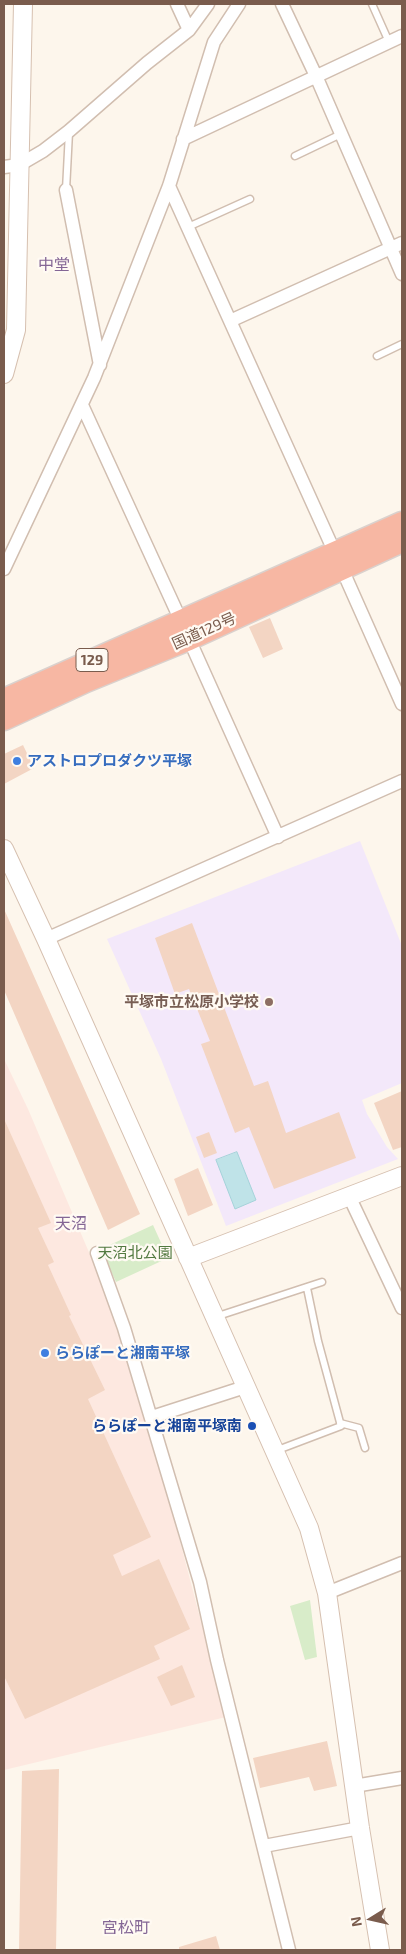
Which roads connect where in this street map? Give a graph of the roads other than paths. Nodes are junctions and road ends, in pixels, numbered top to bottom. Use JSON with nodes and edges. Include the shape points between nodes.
{"nodes":[{"id":1,"x":22,"y":4,"type":"edge"},
{"id":2,"x":177,"y":4,"type":"edge"},
{"id":3,"x":200,"y":4,"type":"edge"},
{"id":4,"x":208,"y":4,"type":"edge"},
{"id":5,"x":239,"y":4,"type":"edge"},
{"id":6,"x":282,"y":4,"type":"edge"},
{"id":7,"x":372,"y":4,"type":"edge"},
{"id":8,"x":189,"y":30,"type":"junction"},
{"id":9,"x":402,"y":36,"type":"edge"},
{"id":10,"x":389,"y":42,"type":"junction"},
{"id":11,"x":316,"y":76,"type":"junction"},
{"id":12,"x":69,"y":131,"type":"junction"},
{"id":13,"x":341,"y":134,"type":"junction"},
{"id":14,"x":183,"y":139,"type":"junction"},
{"id":15,"x":295,"y":156,"type":"dead end"},
{"id":16,"x":12,"y":166,"type":"edge"},
{"id":17,"x":169,"y":186,"type":"junction"},
{"id":18,"x":66,"y":190,"type":"joint"},
{"id":19,"x":250,"y":199,"type":"dead end"},
{"id":20,"x":188,"y":227,"type":"junction"},
{"id":21,"x":396,"y":245,"type":"edge"},
{"id":22,"x":402,"y":274,"type":"edge"},
{"id":23,"x":230,"y":321,"type":"junction"},
{"id":24,"x":402,"y":344,"type":"edge"},
{"id":25,"x":377,"y":356,"type":"dead end"},
{"id":26,"x":100,"y":365,"type":"junction"},
{"id":27,"x":4,"y":374,"type":"edge"},
{"id":28,"x":82,"y":405,"type":"junction"},
{"id":29,"x":402,"y":523,"type":"edge"},
{"id":30,"x":402,"y":541,"type":"edge"},
{"id":31,"x":339,"y":561,"type":"junction"},
{"id":32,"x":4,"y":569,"type":"edge"},
{"id":33,"x":185,"y":630,"type":"junction"},
{"id":34,"x":4,"y":700,"type":"edge"},
{"id":35,"x":402,"y":704,"type":"edge"},
{"id":36,"x":4,"y":719,"type":"edge"},
{"id":37,"x":402,"y":781,"type":"edge"},
{"id":38,"x":278,"y":837,"type":"junction"},
{"id":39,"x":4,"y":849,"type":"edge"},
{"id":40,"x":46,"y":939,"type":"junction"},
{"id":41,"x":402,"y":1176,"type":"edge"},
{"id":42,"x":349,"y":1196,"type":"junction"},
{"id":43,"x":97,"y":1253,"type":"dead end"},
{"id":44,"x":188,"y":1258,"type":"junction"},
{"id":45,"x":322,"y":1282,"type":"dead end"},
{"id":46,"x":307,"y":1288,"type":"junction"},
{"id":47,"x":402,"y":1308,"type":"edge"},
{"id":48,"x":214,"y":1317,"type":"junction"},
{"id":49,"x":246,"y":1387,"type":"junction"},
{"id":50,"x":152,"y":1418,"type":"junction"},
{"id":51,"x":340,"y":1423,"type":"junction"},
{"id":52,"x":365,"y":1448,"type":"dead end"},
{"id":53,"x":274,"y":1451,"type":"junction"},
{"id":54,"x":402,"y":1563,"type":"edge"},
{"id":55,"x":327,"y":1594,"type":"junction"},
{"id":56,"x":402,"y":1778,"type":"edge"},
{"id":57,"x":354,"y":1786,"type":"junction"},
{"id":58,"x":360,"y":1828,"type":"junction"},
{"id":59,"x":264,"y":1846,"type":"junction"},
{"id":60,"x":289,"y":1950,"type":"edge"},
{"id":61,"x":380,"y":1950,"type":"edge"}],
"edges":[{"from":1,"to":16,"type":"street"},
{"from":2,"to":8,"type":"street"},
{"from":3,"to":8,"type":"street"},
{"from":4,"to":8,"type":"street"},
{"from":5,"to":14,"type":"street","via":[[214,42]]},
{"from":6,"to":11,"type":"street"},
{"from":7,"to":10,"type":"lane"},
{"from":8,"to":12,"type":"street","via":[[147,62]]},
{"from":9,"to":10,"type":"street"},
{"from":10,"to":11,"type":"street"},
{"from":11,"to":13,"type":"street"},
{"from":11,"to":14,"type":"street"},
{"from":12,"to":16,"type":"street","via":[[43,151]]},
{"from":12,"to":18,"type":"lane"},
{"from":13,"to":15,"type":"lane"},
{"from":13,"to":21,"type":"street"},
{"from":14,"to":17,"type":"street"},
{"from":16,"to":27,"type":"street","via":[[16,330]]},
{"from":17,"to":20,"type":"street"},
{"from":17,"to":26,"type":"street"},
{"from":18,"to":26,"type":"street"},
{"from":19,"to":20,"type":"lane"},
{"from":20,"to":23,"type":"street"},
{"from":21,"to":22,"type":"street"},
{"from":21,"to":23,"type":"street"},
{"from":23,"to":31,"type":"street"},
{"from":24,"to":25,"type":"lane"},
{"from":26,"to":28,"type":"street"},
{"from":28,"to":32,"type":"street"},
{"from":28,"to":33,"type":"street"},
{"from":29,"to":31,"type":"highway","name":"国道129号","number":"129"},
{"from":30,"to":31,"type":"highway","name":"国道129号","number":"129"},
{"from":31,"to":33,"type":"highway","name":"国道129号","number":"129"},
{"from":31,"to":35,"type":"street"},
{"from":33,"to":34,"type":"highway","name":"国道129号","number":"129"},
{"from":33,"to":36,"type":"highway","name":"国道129号","number":"129","via":[[86,682]]},
{"from":33,"to":38,"type":"street"},
{"from":37,"to":38,"type":"street"},
{"from":38,"to":40,"type":"street"},
{"from":39,"to":40,"type":"street"},
{"from":40,"to":44,"type":"street"},
{"from":41,"to":42,"type":"street"},
{"from":42,"to":44,"type":"street"},
{"from":42,"to":47,"type":"street"},
{"from":43,"to":50,"type":"street"},
{"from":44,"to":48,"type":"street"},
{"from":45,"to":46,"type":"lane"},
{"from":46,"to":48,"type":"lane"},
{"from":46,"to":51,"type":"lane"},
{"from":48,"to":49,"type":"street"},
{"from":49,"to":50,"type":"street"},
{"from":49,"to":53,"type":"street"},
{"from":50,"to":59,"type":"street","via":[[200,1582]]},
{"from":51,"to":52,"type":"lane","via":[[359,1428]]},
{"from":51,"to":53,"type":"lane","via":[[341,1426]]},
{"from":53,"to":55,"type":"street","via":[[308,1528]]},
{"from":54,"to":55,"type":"street"},
{"from":55,"to":57,"type":"street"},
{"from":56,"to":57,"type":"street"},
{"from":57,"to":58,"type":"street"},
{"from":58,"to":59,"type":"street"},
{"from":58,"to":61,"type":"street"},
{"from":59,"to":60,"type":"street"}]}
